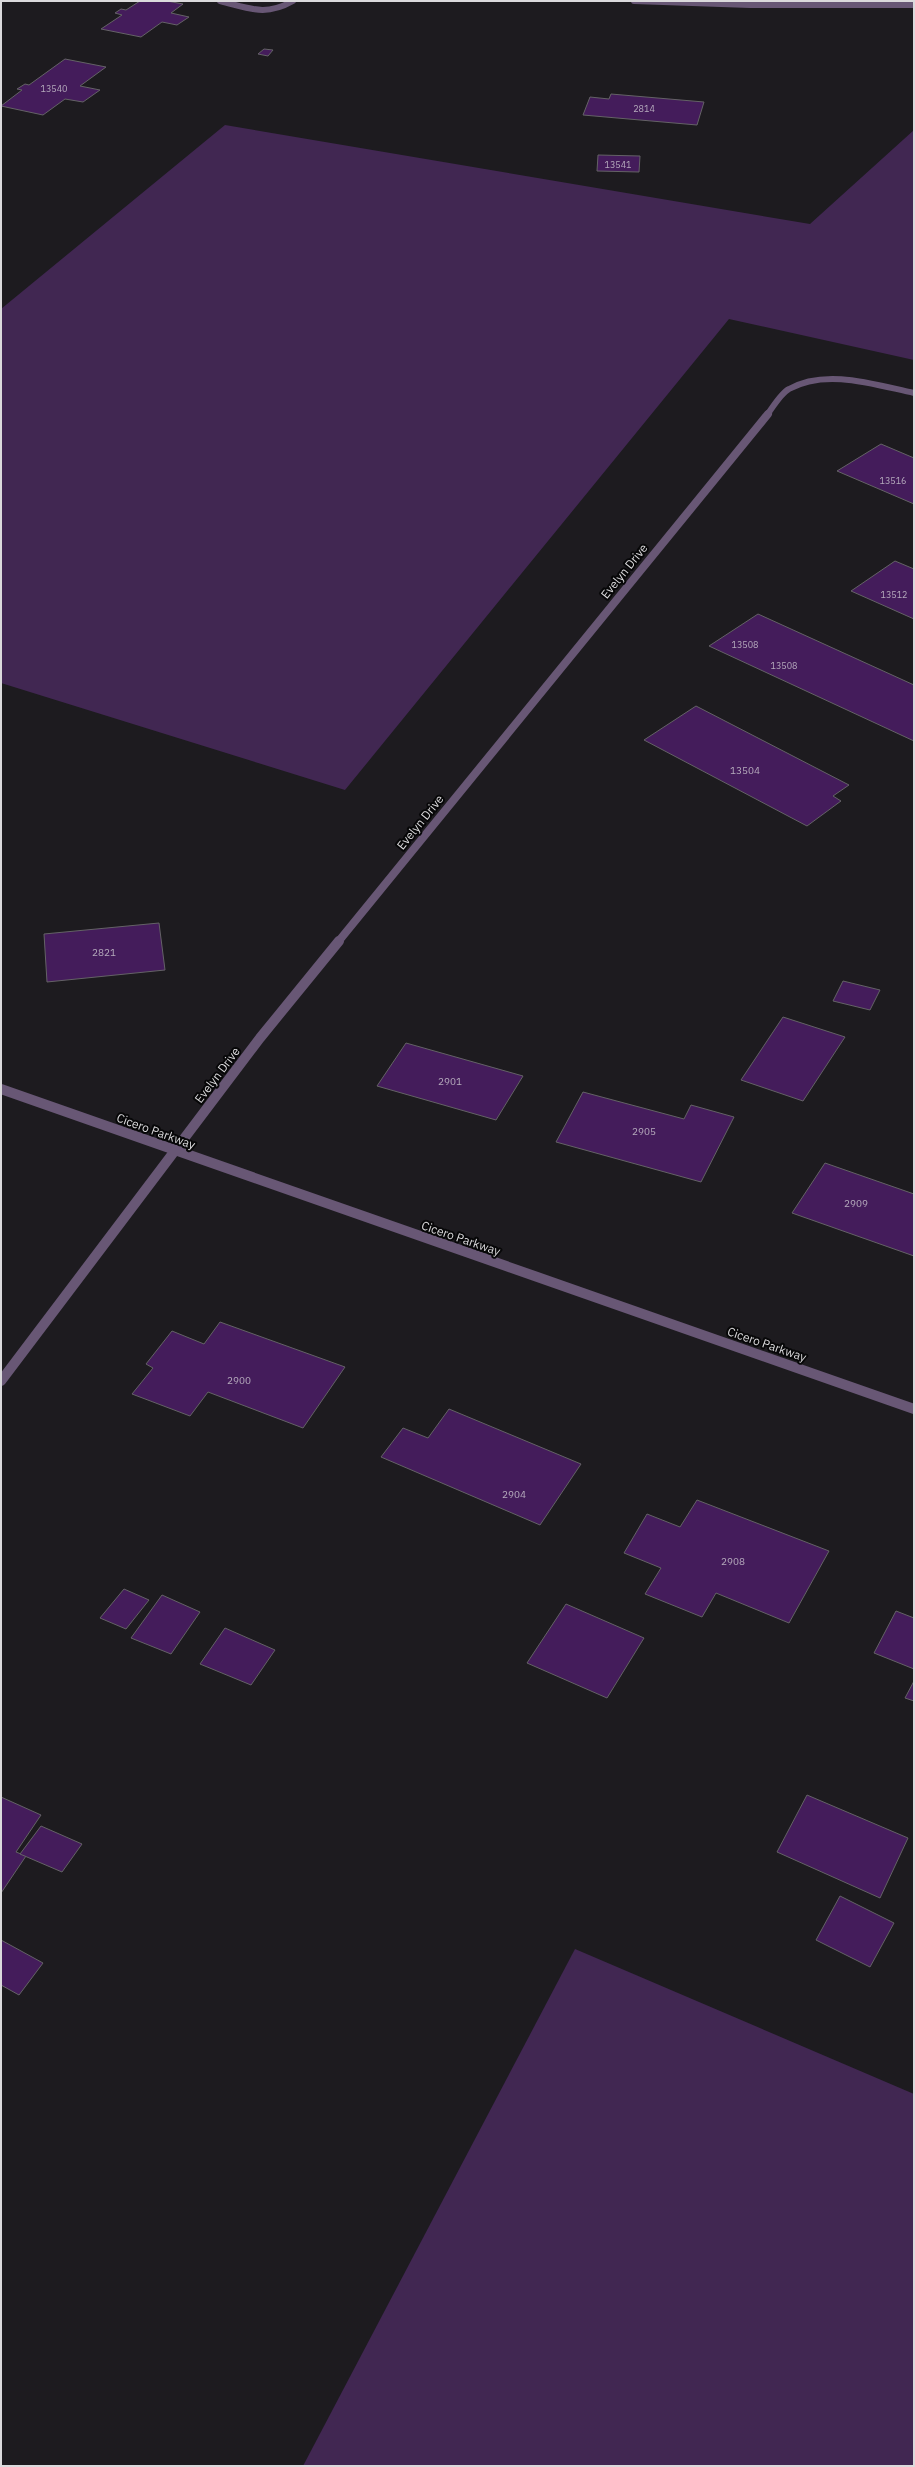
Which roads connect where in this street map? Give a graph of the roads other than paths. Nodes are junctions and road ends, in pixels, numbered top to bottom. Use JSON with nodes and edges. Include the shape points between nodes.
{"nodes":[{"id":1,"x":220,"y":1,"type":"edge"},
{"id":2,"x":293,"y":1,"type":"edge"},
{"id":3,"x":634,"y":1,"type":"edge"},
{"id":4,"x":914,"y":5,"type":"edge"},
{"id":5,"x":914,"y":393,"type":"edge"},
{"id":6,"x":1,"y":1089,"type":"edge"},
{"id":7,"x":174,"y":1151,"type":"junction"},
{"id":8,"x":1,"y":1381,"type":"edge"},
{"id":9,"x":914,"y":1409,"type":"edge"}],
"edges":[{"from":1,"to":2,"type":"street","via":[[265,12],[278,11]]},
{"from":3,"to":4,"type":"street","via":[[750,5]]},
{"from":5,"to":7,"type":"street","name":"Evelyn Drive","via":[[848,379],[830,378],[805,381],[788,389],[260,1038]]},
{"from":6,"to":7,"type":"street","name":"Cicero Parkway"},
{"from":7,"to":8,"type":"street","name":"Evelyn Drive"},
{"from":7,"to":9,"type":"street","name":"Cicero Parkway"}]}
